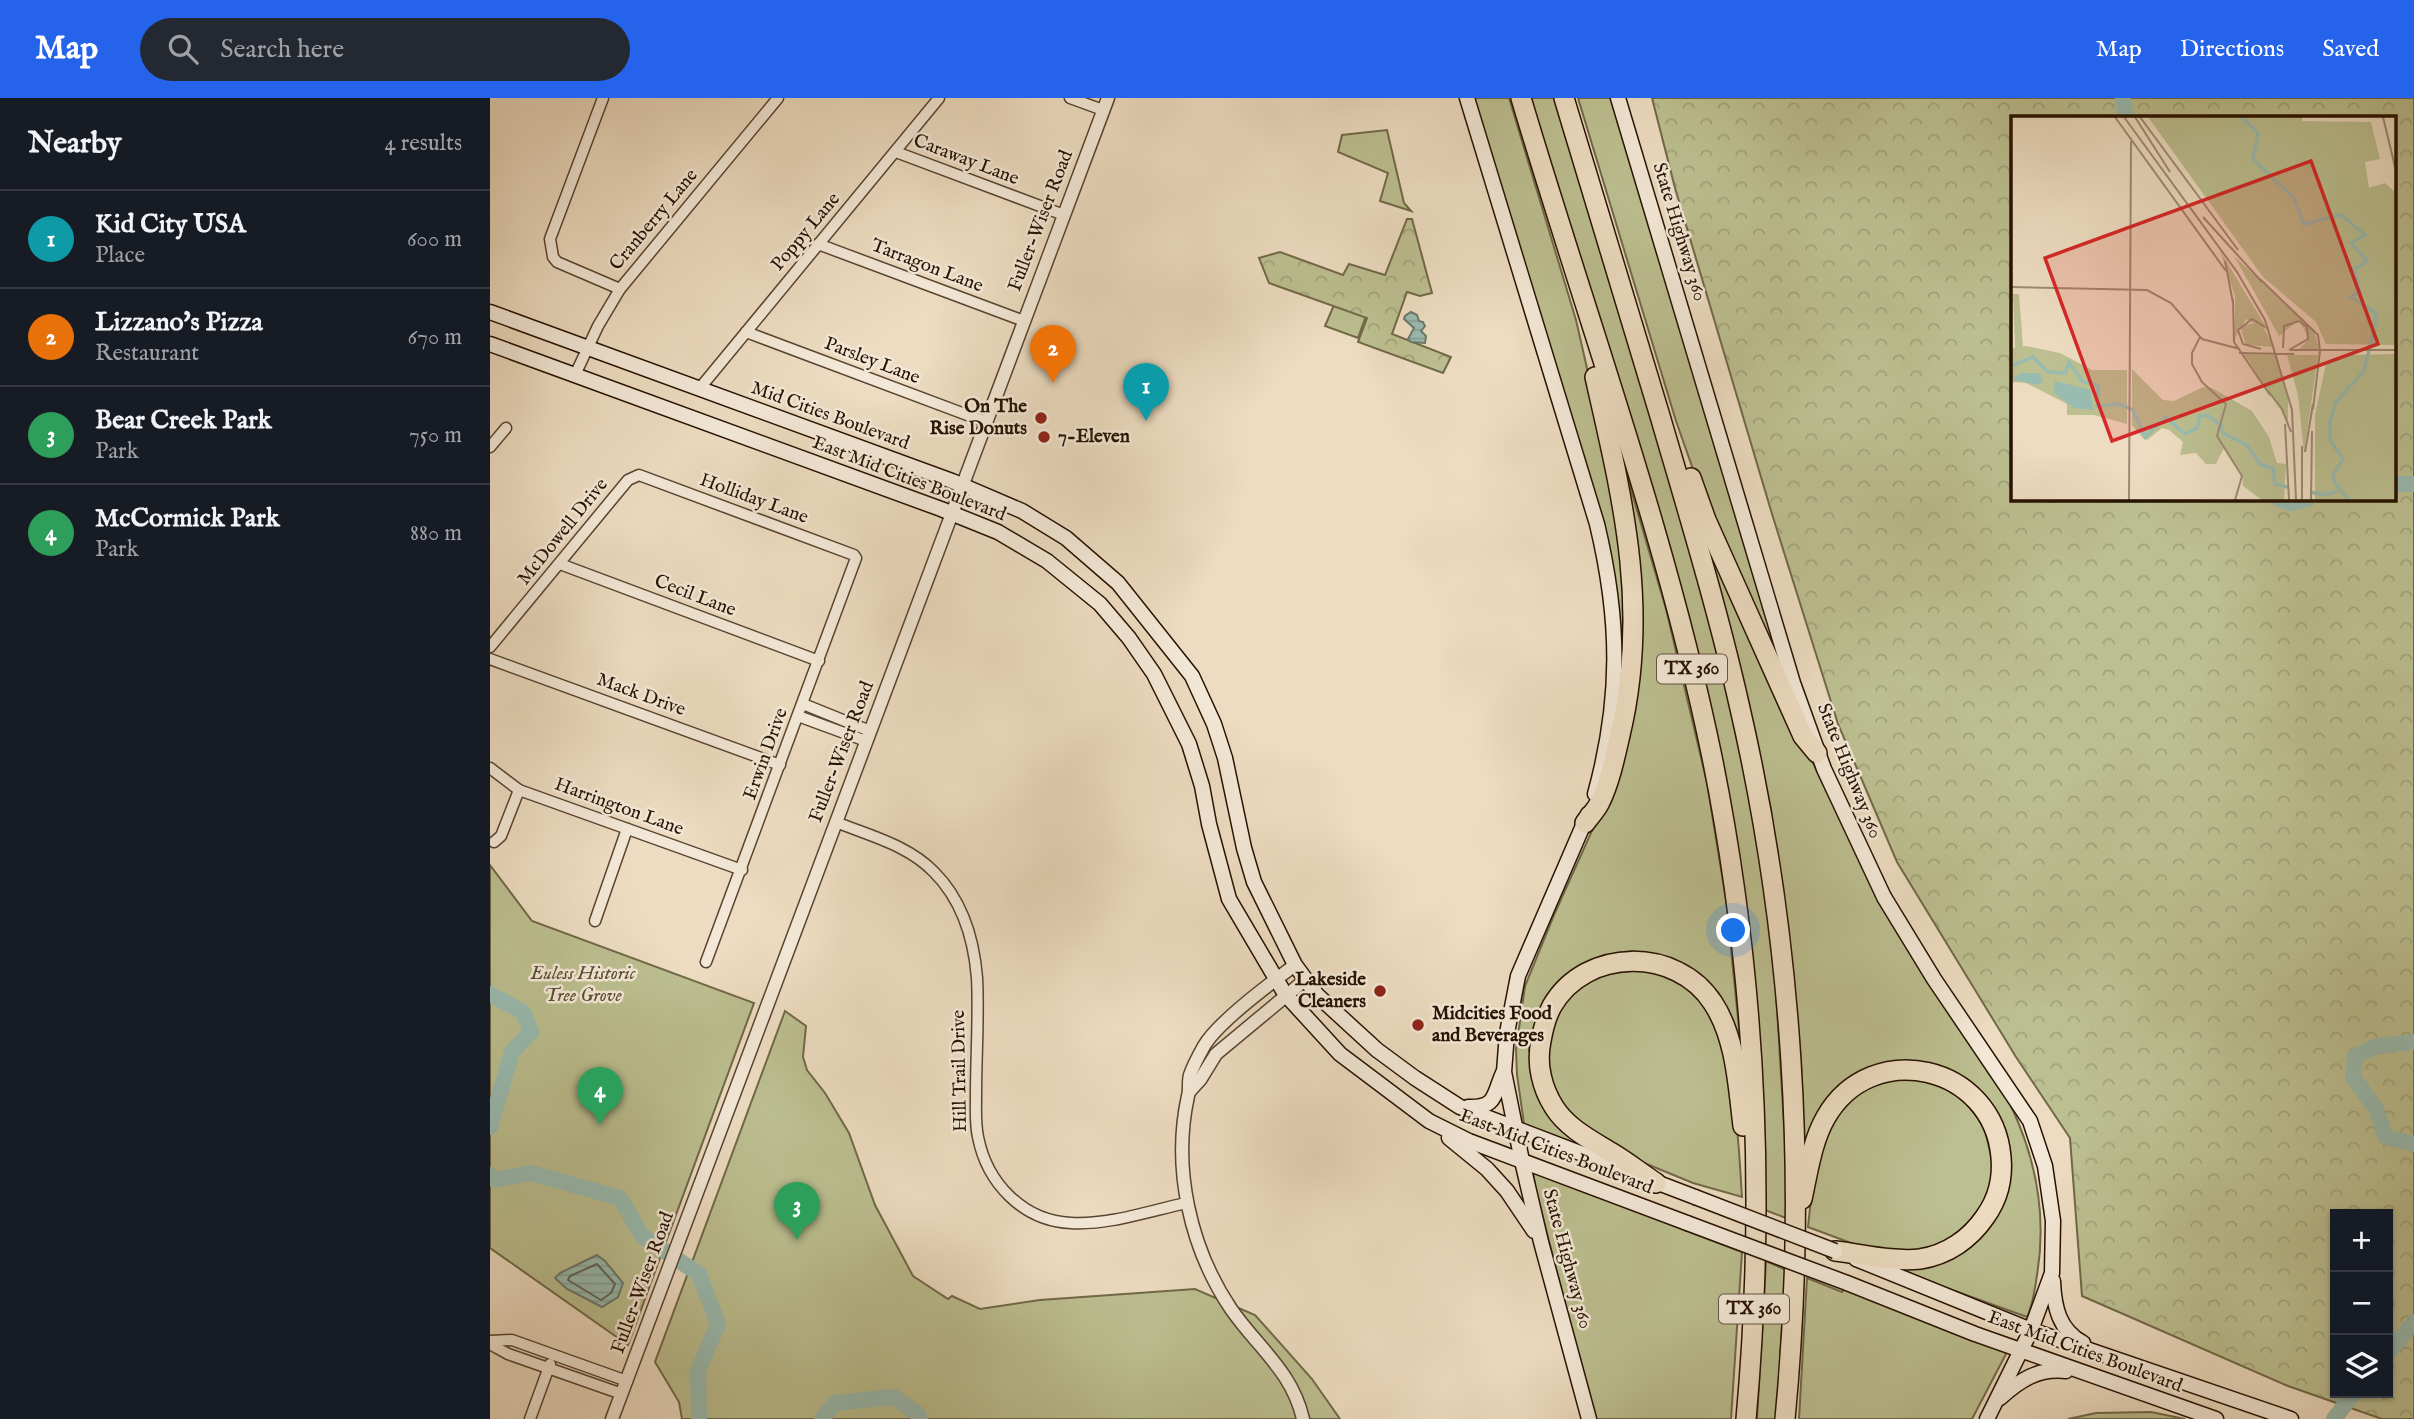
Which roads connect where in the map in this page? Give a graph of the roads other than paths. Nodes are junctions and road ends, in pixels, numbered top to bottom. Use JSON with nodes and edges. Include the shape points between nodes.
{"nodes":[{"id":1,"x":603,"y":98,"type":"edge"},
{"id":2,"x":939,"y":98,"type":"edge"},
{"id":3,"x":1070,"y":98,"type":"edge"},
{"id":4,"x":1467,"y":98,"type":"edge"},
{"id":5,"x":1521,"y":98,"type":"edge"},
{"id":6,"x":1564,"y":98,"type":"edge"},
{"id":7,"x":1618,"y":98,"type":"edge"},
{"id":8,"x":773,"y":100,"type":"edge"},
{"id":9,"x":1106,"y":104,"type":"edge"},
{"id":10,"x":895,"y":152,"type":"junction"},
{"id":11,"x":1538,"y":156,"type":"junction"},
{"id":12,"x":1595,"y":201,"type":"junction"},
{"id":13,"x":1064,"y":215,"type":"junction"},
{"id":14,"x":818,"y":244,"type":"junction"},
{"id":15,"x":620,"y":289,"type":"junction"},
{"id":16,"x":490,"y":312,"type":"edge"},
{"id":17,"x":1024,"y":321,"type":"junction"},
{"id":18,"x":746,"y":331,"type":"junction"},
{"id":19,"x":490,"y":344,"type":"edge"},
{"id":20,"x":588,"y":347,"type":"junction"},
{"id":21,"x":575,"y":375,"type":"junction"},
{"id":22,"x":700,"y":388,"type":"junction"},
{"id":23,"x":986,"y":422,"type":"junction"},
{"id":24,"x":506,"y":428,"type":"dead end"},
{"id":25,"x":490,"y":447,"type":"edge"},
{"id":26,"x":639,"y":475,"type":"joint"},
{"id":27,"x":963,"y":485,"type":"junction"},
{"id":28,"x":952,"y":513,"type":"junction"},
{"id":29,"x":856,"y":558,"type":"joint"},
{"id":30,"x":560,"y":564,"type":"junction"},
{"id":31,"x":490,"y":647,"type":"edge"},
{"id":32,"x":490,"y":659,"type":"edge"},
{"id":33,"x":818,"y":661,"type":"junction"},
{"id":34,"x":803,"y":704,"type":"junction"},
{"id":35,"x":798,"y":716,"type":"junction"},
{"id":36,"x":868,"y":736,"type":"junction"},
{"id":37,"x":1817,"y":753,"type":"junction"},
{"id":38,"x":780,"y":765,"type":"junction"},
{"id":39,"x":490,"y":768,"type":"edge"},
{"id":40,"x":519,"y":790,"type":"junction"},
{"id":41,"x":836,"y":822,"type":"junction"},
{"id":42,"x":1585,"y":823,"type":"junction"},
{"id":43,"x":627,"y":829,"type":"junction"},
{"id":44,"x":494,"y":842,"type":"dead end"},
{"id":45,"x":742,"y":870,"type":"junction"},
{"id":46,"x":595,"y":921,"type":"dead end"},
{"id":47,"x":706,"y":961,"type":"dead end"},
{"id":48,"x":1295,"y":965,"type":"junction"},
{"id":49,"x":1275,"y":980,"type":"junction"},
{"id":50,"x":1305,"y":980,"type":"junction"},
{"id":51,"x":1285,"y":994,"type":"junction"},
{"id":52,"x":1331,"y":1008,"type":"joint"},
{"id":53,"x":1504,"y":1072,"type":"junction"},
{"id":54,"x":1189,"y":1092,"type":"junction"},
{"id":55,"x":1460,"y":1107,"type":"junction"},
{"id":56,"x":1429,"y":1121,"type":"junction"},
{"id":57,"x":1515,"y":1130,"type":"junction"},
{"id":58,"x":1522,"y":1161,"type":"junction"},
{"id":59,"x":1656,"y":1182,"type":"junction"},
{"id":60,"x":1756,"y":1199,"type":"junction"},
{"id":61,"x":1186,"y":1203,"type":"junction"},
{"id":62,"x":1796,"y":1227,"type":"junction"},
{"id":63,"x":1541,"y":1242,"type":"junction"},
{"id":64,"x":1835,"y":1251,"type":"junction"},
{"id":65,"x":2052,"y":1273,"type":"junction"},
{"id":66,"x":2031,"y":1330,"type":"junction"},
{"id":67,"x":490,"y":1342,"type":"edge"},
{"id":68,"x":2020,"y":1350,"type":"junction"},
{"id":69,"x":554,"y":1354,"type":"junction"},
{"id":70,"x":2129,"y":1364,"type":"junction"},
{"id":71,"x":548,"y":1369,"type":"junction"},
{"id":72,"x":2086,"y":1374,"type":"junction"},
{"id":73,"x":626,"y":1381,"type":"junction"},
{"id":74,"x":622,"y":1394,"type":"junction"},
{"id":75,"x":1996,"y":1401,"type":"junction"},
{"id":76,"x":530,"y":1419,"type":"edge"},
{"id":77,"x":612,"y":1419,"type":"edge"},
{"id":78,"x":1303,"y":1419,"type":"edge"},
{"id":79,"x":1589,"y":1419,"type":"edge"},
{"id":80,"x":1746,"y":1419,"type":"edge"},
{"id":81,"x":1785,"y":1419,"type":"edge"},
{"id":82,"x":1987,"y":1419,"type":"edge"},
{"id":83,"x":2216,"y":1419,"type":"edge"},
{"id":84,"x":2291,"y":1419,"type":"edge"}],
"edges":[{"from":1,"to":15,"type":"street","via":[[550,239],[553,257],[563,266]]},
{"from":2,"to":10,"type":"street","name":"Poppy Lane"},
{"from":3,"to":9,"type":"street"},
{"from":4,"to":42,"type":"main road","name":"State Highway 360","via":[[1597,524],[1610,581],[1616,644],[1613,706]]},
{"from":5,"to":11,"type":"highway","number":"TX 360"},
{"from":6,"to":12,"type":"highway","number":"TX 360"},
{"from":7,"to":37,"type":"main road","name":"State Highway 360"},
{"from":8,"to":15,"type":"street","name":"Cranberry Lane"},
{"from":9,"to":13,"type":"street","name":"Fuller-Wiser Road"},
{"from":10,"to":13,"type":"street","name":"Caraway Lane"},
{"from":10,"to":14,"type":"street","name":"Poppy Lane"},
{"from":11,"to":42,"type":"highway","via":[[1538,176],[1594,370],[1631,556],[1629,688],[1600,803]]},
{"from":11,"to":60,"type":"highway","number":"TX 360","via":[[1666,572],[1712,757],[1746,992]]},
{"from":12,"to":37,"type":"highway","via":[[1608,222],[1706,520],[1803,736]]},
{"from":12,"to":62,"type":"highway","number":"TX 360","via":[[1709,584],[1752,769],[1782,960]]},
{"from":13,"to":17,"type":"street","name":"Fuller-Wiser Road"},
{"from":14,"to":17,"type":"street","name":"Tarragon Lane"},
{"from":14,"to":18,"type":"street","name":"Poppy Lane"},
{"from":15,"to":20,"type":"street","name":"Cranberry Lane"},
{"from":16,"to":20,"type":"main road","name":"Mid Cities Boulevard"},
{"from":17,"to":23,"type":"street","name":"Fuller-Wiser Road"},
{"from":18,"to":22,"type":"street","name":"Poppy Lane"},
{"from":18,"to":23,"type":"street","name":"Parsley Lane"},
{"from":19,"to":21,"type":"main road","name":"East Mid Cities Boulevard"},
{"from":20,"to":21,"type":"street","name":"Cranberry Lane"},
{"from":20,"to":22,"type":"main road","name":"Mid Cities Boulevard"},
{"from":21,"to":28,"type":"main road","name":"East Mid Cities Boulevard"},
{"from":22,"to":27,"type":"main road","name":"Mid Cities Boulevard"},
{"from":23,"to":27,"type":"street","name":"Fuller-Wiser Road"},
{"from":24,"to":25,"type":"street"},
{"from":26,"to":29,"type":"street","name":"Holliday Lane"},
{"from":26,"to":30,"type":"street","name":"McDowell Drive","via":[[628,480]]},
{"from":27,"to":28,"type":"street","name":"Fuller-Wiser Road"},
{"from":27,"to":48,"type":"main road","name":"Mid Cities Boulevard","via":[[1022,511],[1066,538],[1118,583],[1192,676],[1225,758],[1254,882]]},
{"from":28,"to":36,"type":"street","name":"Fuller-Wiser Road"},
{"from":28,"to":49,"type":"main road","name":"East Mid Cities Boulevard","via":[[1047,561],[1100,604],[1154,674],[1189,744],[1229,899]]},
{"from":29,"to":33,"type":"street","name":"Erwin Drive"},
{"from":30,"to":31,"type":"street","name":"McDowell Drive"},
{"from":30,"to":33,"type":"street","name":"Cecil Lane"},
{"from":32,"to":38,"type":"street","name":"Mack Drive"},
{"from":33,"to":34,"type":"street","name":"Erwin Drive"},
{"from":34,"to":35,"type":"street","name":"Erwin Drive"},
{"from":34,"to":36,"type":"street"},
{"from":35,"to":36,"type":"street"},
{"from":35,"to":38,"type":"street","name":"Erwin Drive"},
{"from":36,"to":41,"type":"street","name":"Fuller-Wiser Road"},
{"from":37,"to":65,"type":"main road","name":"State Highway 360","via":[[1884,897],[2030,1121],[2045,1166],[2053,1221]]},
{"from":38,"to":45,"type":"street","name":"Erwin Drive"},
{"from":39,"to":40,"type":"street","name":"Harrington Lane"},
{"from":40,"to":43,"type":"street","name":"Harrington Lane"},
{"from":40,"to":44,"type":"street","via":[[501,836]]},
{"from":41,"to":61,"type":"street","name":"Hill Trail Drive","via":[[918,858],[936,873],[964,919],[977,980],[977,1134],[986,1164],[1010,1198],[1034,1216],[1071,1223],[1102,1222]]},
{"from":41,"to":73,"type":"street","name":"Fuller-Wiser Road"},
{"from":42,"to":53,"type":"main road","name":"State Highway 360","via":[[1518,976]]},
{"from":43,"to":45,"type":"street","name":"Harrington Lane"},
{"from":43,"to":46,"type":"street"},
{"from":45,"to":47,"type":"street","name":"Erwin Drive"},
{"from":48,"to":49,"type":"street"},
{"from":48,"to":50,"type":"main road","name":"Mid Cities Boulevard"},
{"from":49,"to":51,"type":"main road","name":"East Mid Cities Boulevard"},
{"from":49,"to":54,"type":"street","via":[[1205,1045],[1189,1077]]},
{"from":50,"to":51,"type":"street"},
{"from":50,"to":52,"type":"main road","name":"Mid Cities Boulevard"},
{"from":51,"to":54,"type":"street","via":[[1216,1054]]},
{"from":51,"to":56,"type":"main road","name":"East Mid Cities Boulevard","via":[[1340,1054]]},
{"from":52,"to":55,"type":"main road","name":"East Mid Cities Boulevard","via":[[1377,1050]]},
{"from":53,"to":55,"type":"main road","via":[[1491,1102],[1484,1107]]},
{"from":53,"to":57,"type":"main road","name":"State Highway 360"},
{"from":54,"to":61,"type":"street","via":[[1182,1118]]},
{"from":55,"to":57,"type":"main road","name":"East Mid Cities Boulevard"},
{"from":56,"to":58,"type":"main road","name":"East Mid Cities Boulevard"},
{"from":56,"to":63,"type":"main road","via":[[1487,1169]]},
{"from":57,"to":58,"type":"main road","name":"State Highway 360"},
{"from":57,"to":59,"type":"main road","name":"East Mid Cities Boulevard"},
{"from":58,"to":63,"type":"main road","name":"State Highway 360"},
{"from":58,"to":68,"type":"main road","name":"East Mid Cities Boulevard","bridge":true},
{"from":59,"to":60,"type":"highway","via":[[1569,1124],[1550,1100],[1540,1071],[1541,1038],[1553,1005],[1586,974],[1626,961],[1666,966],[1691,980],[1713,1002],[1729,1041]]},
{"from":59,"to":64,"type":"main road","name":"East Mid Cities Boulevard","bridge":true},
{"from":60,"to":80,"type":"highway","number":"TX 360"},
{"from":61,"to":78,"type":"street","via":[[1217,1286],[1283,1371]]},
{"from":62,"to":64,"type":"highway","via":[[1821,1128],[1839,1099],[1856,1084],[1900,1070],[1924,1071],[1967,1090],[1982,1105],[2000,1144],[1999,1188],[1980,1225],[1953,1248],[1920,1259]]},
{"from":62,"to":81,"type":"highway","number":"TX 360"},
{"from":63,"to":79,"type":"main road","name":"State Highway 360"},
{"from":64,"to":66,"type":"main road","name":"East Mid Cities Boulevard"},
{"from":65,"to":66,"type":"main road","name":"State Highway 360"},
{"from":65,"to":70,"type":"main road","via":[[2054,1303],[2068,1333]]},
{"from":66,"to":68,"type":"main road","name":"State Highway 360"},
{"from":66,"to":70,"type":"main road","name":"East Mid Cities Boulevard"},
{"from":67,"to":69,"type":"street","via":[[512,1340]]},
{"from":67,"to":71,"type":"street"},
{"from":68,"to":72,"type":"main road","name":"East Mid Cities Boulevard"},
{"from":68,"to":75,"type":"main road","name":"State Highway 360"},
{"from":69,"to":71,"type":"street"},
{"from":69,"to":73,"type":"street"},
{"from":70,"to":84,"type":"main road","name":"East Mid Cities Boulevard"},
{"from":71,"to":74,"type":"street"},
{"from":71,"to":76,"type":"street"},
{"from":72,"to":75,"type":"main road","via":[[2042,1372],[2019,1381]]},
{"from":72,"to":83,"type":"main road","name":"East Mid Cities Boulevard"},
{"from":73,"to":74,"type":"street","name":"Fuller-Wiser Road"},
{"from":74,"to":77,"type":"street","name":"Fuller-Wiser Road"},
{"from":75,"to":82,"type":"main road","name":"State Highway 360"}]}
